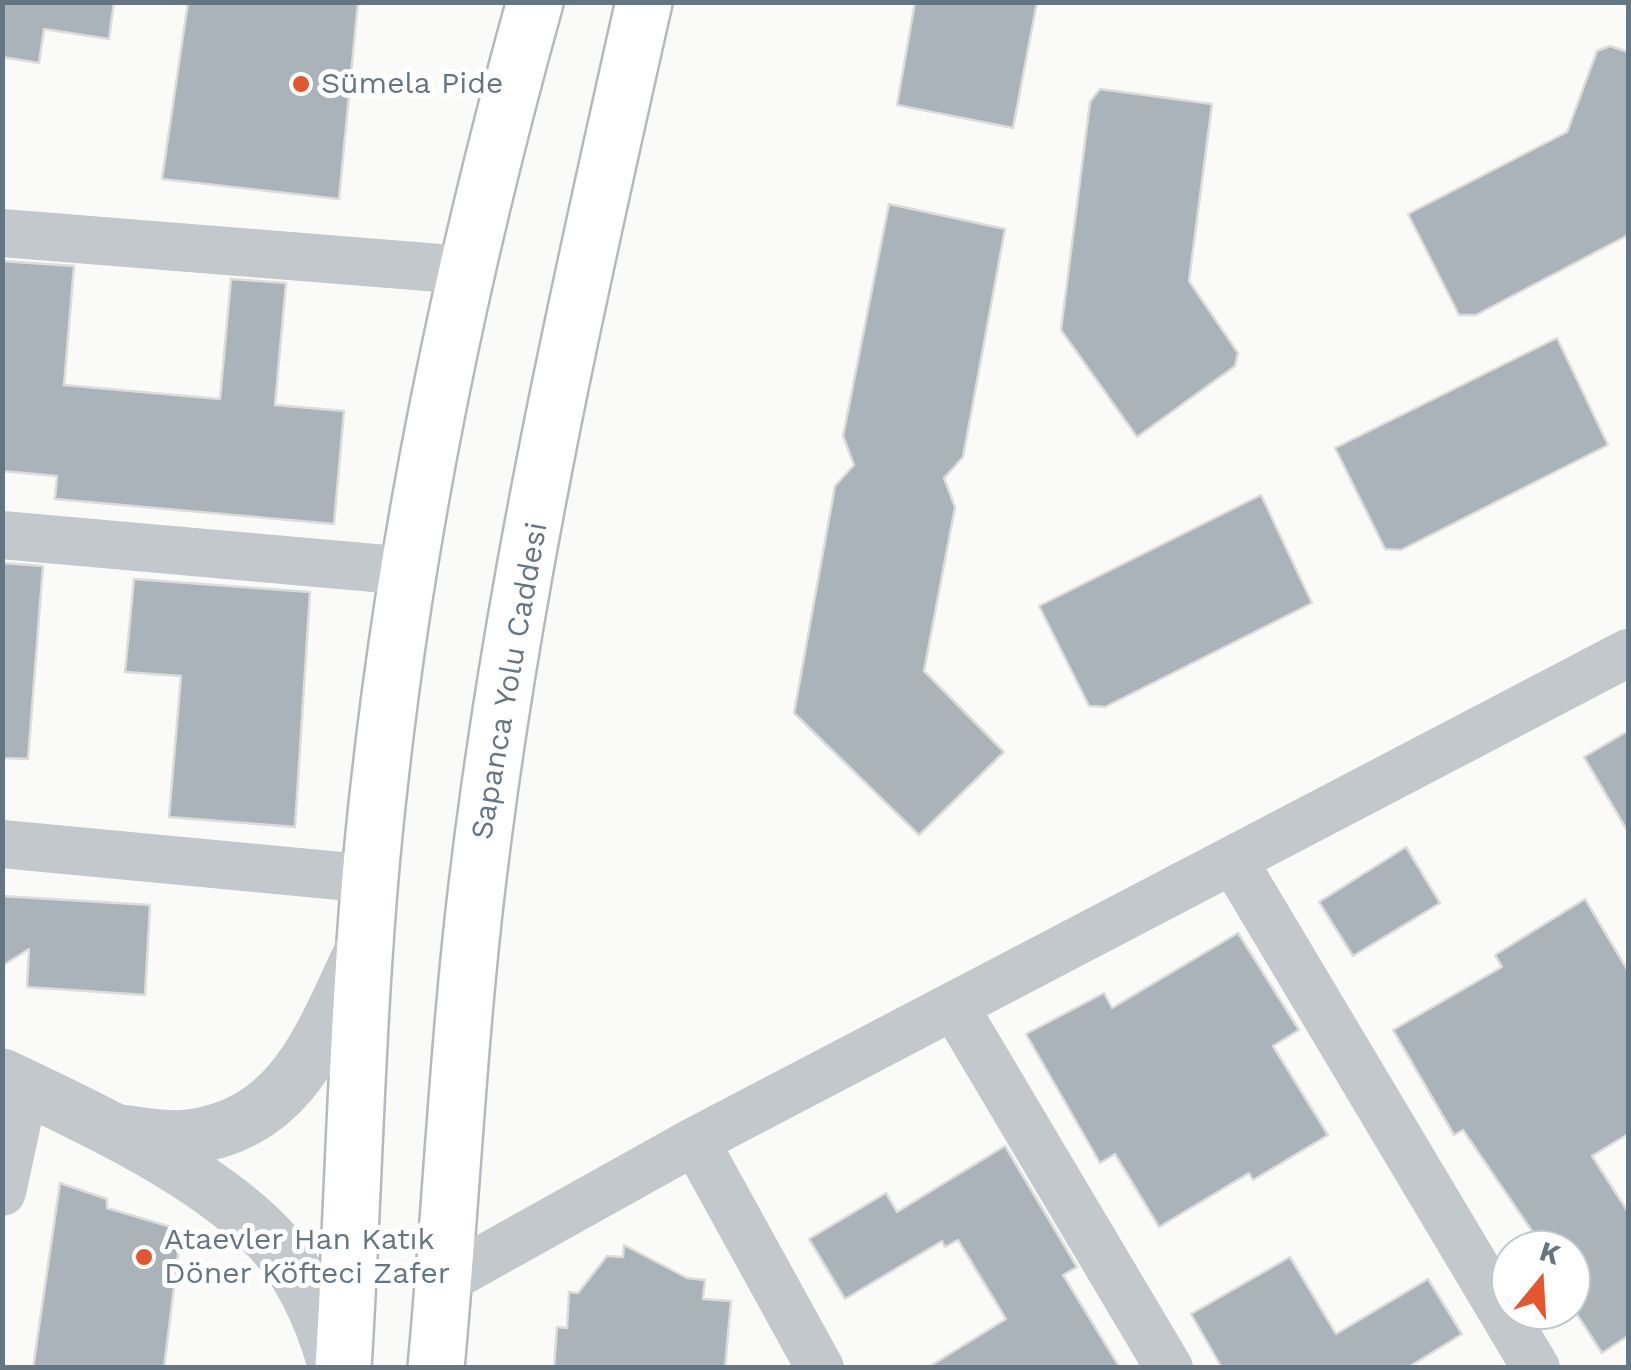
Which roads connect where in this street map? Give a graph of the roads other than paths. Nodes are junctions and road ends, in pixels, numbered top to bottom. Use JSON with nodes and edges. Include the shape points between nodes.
{"nodes":[{"id":1,"x":533,"y":2,"type":"edge"},
{"id":2,"x":644,"y":2,"type":"edge"},
{"id":3,"x":2,"y":232,"type":"edge"},
{"id":4,"x":465,"y":270,"type":"junction"},
{"id":5,"x":2,"y":534,"type":"edge"},
{"id":6,"x":408,"y":571,"type":"junction"},
{"id":7,"x":1628,"y":654,"type":"edge"},
{"id":8,"x":2,"y":844,"type":"edge"},
{"id":9,"x":1234,"y":860,"type":"junction"},
{"id":10,"x":372,"y":878,"type":"junction"},
{"id":11,"x":368,"y":939,"type":"junction"},
{"id":12,"x":954,"y":1006,"type":"junction"},
{"id":13,"x":14,"y":1081,"type":"edge"},
{"id":14,"x":116,"y":1131,"type":"junction"},
{"id":15,"x":695,"y":1141,"type":"junction"},
{"id":16,"x":2,"y":1192,"type":"edge"},
{"id":17,"x":444,"y":1281,"type":"junction"},
{"id":18,"x":812,"y":1362,"type":"edge"},
{"id":19,"x":340,"y":1368,"type":"edge"},
{"id":20,"x":436,"y":1368,"type":"edge"},
{"id":21,"x":1169,"y":1368,"type":"edge"},
{"id":22,"x":1536,"y":1368,"type":"edge"}],
"edges":[{"from":1,"to":4,"type":"highway"},
{"from":2,"to":17,"type":"highway","name":"Sapanca Yolu Caddesi","via":[[504,694],[476,887]]},
{"from":3,"to":4,"type":"street"},
{"from":4,"to":6,"type":"highway"},
{"from":5,"to":6,"type":"street"},
{"from":6,"to":10,"type":"highway"},
{"from":7,"to":9,"type":"street"},
{"from":8,"to":10,"type":"street"},
{"from":9,"to":12,"type":"street"},
{"from":9,"to":22,"type":"street"},
{"from":10,"to":11,"type":"highway"},
{"from":11,"to":14,"type":"street","via":[[304,1070],[270,1105],[231,1128],[185,1138]]},
{"from":11,"to":19,"type":"highway"},
{"from":12,"to":15,"type":"street"},
{"from":12,"to":21,"type":"street"},
{"from":13,"to":14,"type":"street"},
{"from":13,"to":16,"type":"street"},
{"from":14,"to":19,"type":"street","via":[[228,1203],[271,1240],[323,1321]]},
{"from":15,"to":17,"type":"street"},
{"from":15,"to":18,"type":"street"},
{"from":17,"to":20,"type":"highway","name":"Sapanca Yolu Caddesi"}]}
